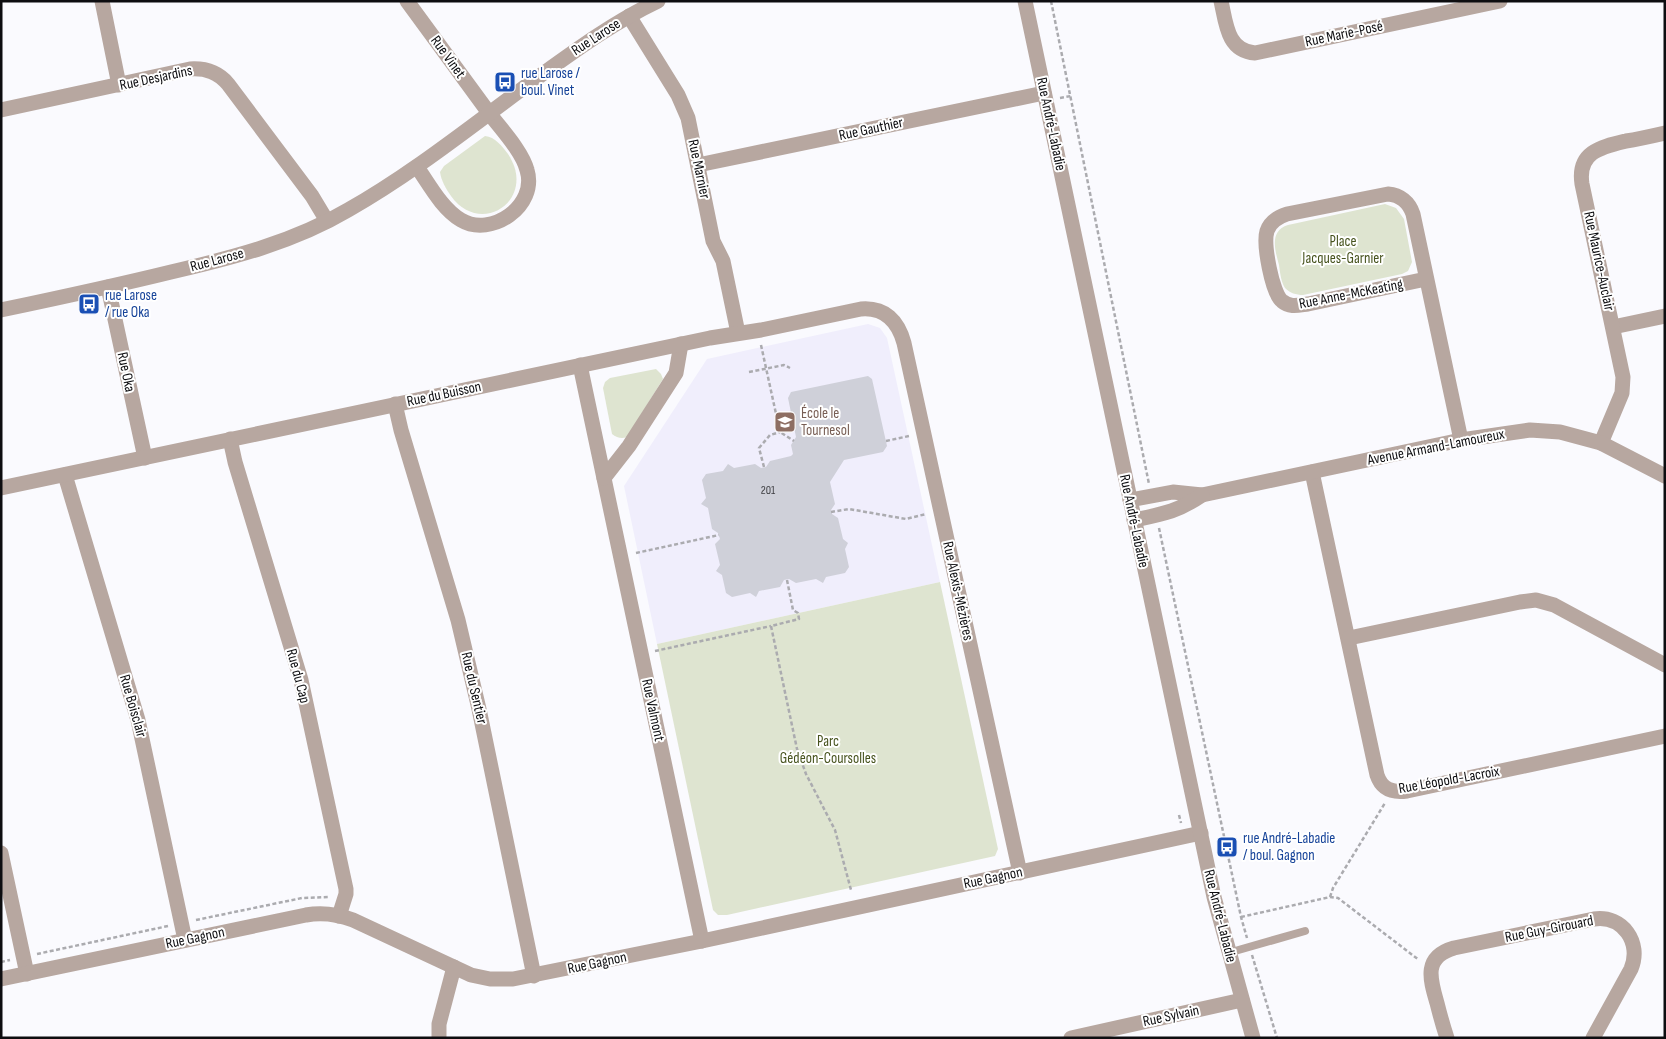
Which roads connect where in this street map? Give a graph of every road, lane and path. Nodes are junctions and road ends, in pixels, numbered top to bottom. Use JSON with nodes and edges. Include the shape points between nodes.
{"nodes":[{"id":1,"x":102,"y":1,"type":"edge"},
{"id":2,"x":407,"y":1,"type":"edge"},
{"id":3,"x":658,"y":1,"type":"edge"},
{"id":4,"x":1025,"y":1,"type":"edge"},
{"id":5,"x":1051,"y":1,"type":"edge"},
{"id":6,"x":1221,"y":1,"type":"edge"},
{"id":7,"x":1500,"y":1,"type":"edge"},
{"id":8,"x":629,"y":16,"type":"junction"},
{"id":9,"x":119,"y":85,"type":"junction"},
{"id":10,"x":1044,"y":93,"type":"junction"},
{"id":11,"x":1071,"y":96,"type":"junction"},
{"id":12,"x":1060,"y":98,"type":"dead end"},
{"id":13,"x":1,"y":110,"type":"edge"},
{"id":14,"x":489,"y":113,"type":"junction"},
{"id":15,"x":1665,"y":133,"type":"edge"},
{"id":16,"x":698,"y":165,"type":"junction"},
{"id":17,"x":417,"y":166,"type":"junction"},
{"id":18,"x":327,"y":221,"type":"junction"},
{"id":19,"x":1426,"y":279,"type":"junction"},
{"id":20,"x":108,"y":287,"type":"junction"},
{"id":21,"x":1,"y":310,"type":"edge"},
{"id":22,"x":887,"y":314,"type":"joint"},
{"id":23,"x":1665,"y":316,"type":"edge"},
{"id":24,"x":1613,"y":327,"type":"junction"},
{"id":25,"x":738,"y":333,"type":"junction"},
{"id":26,"x":681,"y":344,"type":"junction"},
{"id":27,"x":762,"y":345,"type":"dead end"},
{"id":28,"x":580,"y":365,"type":"junction"},
{"id":29,"x":790,"y":368,"type":"dead end"},
{"id":30,"x":766,"y":369,"type":"junction"},
{"id":31,"x":750,"y":372,"type":"dead end"},
{"id":32,"x":396,"y":404,"type":"junction"},
{"id":33,"x":780,"y":432,"type":"junction"},
{"id":34,"x":909,"y":436,"type":"dead end"},
{"id":35,"x":230,"y":439,"type":"junction"},
{"id":36,"x":1461,"y":440,"type":"junction"},
{"id":37,"x":794,"y":441,"type":"dead end"},
{"id":38,"x":886,"y":441,"type":"dead end"},
{"id":39,"x":1601,"y":443,"type":"junction"},
{"id":40,"x":145,"y":458,"type":"junction"},
{"id":41,"x":764,"y":468,"type":"dead end"},
{"id":42,"x":1312,"y":472,"type":"junction"},
{"id":43,"x":65,"y":475,"type":"junction"},
{"id":44,"x":1665,"y":476,"type":"edge"},
{"id":45,"x":604,"y":478,"type":"junction"},
{"id":46,"x":1,"y":488,"type":"edge"},
{"id":47,"x":1150,"y":488,"type":"dead end"},
{"id":48,"x":1202,"y":495,"type":"junction"},
{"id":49,"x":1130,"y":500,"type":"junction"},
{"id":50,"x":831,"y":512,"type":"dead end"},
{"id":51,"x":926,"y":514,"type":"dead end"},
{"id":52,"x":1134,"y":520,"type":"junction"},
{"id":53,"x":1159,"y":527,"type":"dead end"},
{"id":54,"x":719,"y":535,"type":"dead end"},
{"id":55,"x":636,"y":553,"type":"dead end"},
{"id":56,"x":787,"y":580,"type":"dead end"},
{"id":57,"x":771,"y":626,"type":"junction"},
{"id":58,"x":1349,"y":638,"type":"junction"},
{"id":59,"x":657,"y":651,"type":"dead end"},
{"id":60,"x":1665,"y":665,"type":"edge"},
{"id":61,"x":1665,"y":736,"type":"edge"},
{"id":62,"x":1387,"y":799,"type":"dead end"},
{"id":63,"x":1179,"y":815,"type":"dead end"},
{"id":64,"x":1184,"y":817,"type":"dead end"},
{"id":65,"x":1181,"y":822,"type":"junction"},
{"id":66,"x":1176,"y":824,"type":"dead end"},
{"id":67,"x":1201,"y":833,"type":"junction"},
{"id":68,"x":1,"y":853,"type":"edge"},
{"id":69,"x":1020,"y":873,"type":"junction"},
{"id":70,"x":850,"y":890,"type":"dead end"},
{"id":71,"x":332,"y":897,"type":"dead end"},
{"id":72,"x":1330,"y":897,"type":"junction"},
{"id":73,"x":340,"y":916,"type":"junction"},
{"id":74,"x":1241,"y":917,"type":"junction"},
{"id":75,"x":193,"y":921,"type":"dead end"},
{"id":76,"x":170,"y":926,"type":"dead end"},
{"id":77,"x":1305,"y":931,"type":"dead end"},
{"id":78,"x":1248,"y":939,"type":"dead end"},
{"id":79,"x":185,"y":940,"type":"junction"},
{"id":80,"x":702,"y":941,"type":"junction"},
{"id":81,"x":1228,"y":953,"type":"junction"},
{"id":82,"x":35,"y":954,"type":"dead end"},
{"id":83,"x":1252,"y":955,"type":"dead end"},
{"id":84,"x":14,"y":959,"type":"dead end"},
{"id":85,"x":1420,"y":961,"type":"dead end"},
{"id":86,"x":1,"y":962,"type":"edge"},
{"id":87,"x":454,"y":968,"type":"junction"},
{"id":88,"x":27,"y":974,"type":"junction"},
{"id":89,"x":534,"y":976,"type":"junction"},
{"id":90,"x":1,"y":979,"type":"edge"},
{"id":91,"x":1242,"y":1000,"type":"junction"},
{"id":92,"x":439,"y":1038,"type":"edge"},
{"id":93,"x":1071,"y":1038,"type":"edge"},
{"id":94,"x":1253,"y":1038,"type":"edge"},
{"id":95,"x":1277,"y":1038,"type":"edge"},
{"id":96,"x":1447,"y":1038,"type":"edge"},
{"id":97,"x":1593,"y":1038,"type":"edge"}],
"edges":[{"from":1,"to":9,"type":"street"},
{"from":2,"to":14,"type":"street","name":"Rue Vinet"},
{"from":3,"to":8,"type":"street","name":"Rue Larose"},
{"from":4,"to":10,"type":"street","name":"Rue André-Labadie"},
{"from":5,"to":11,"type":"path","name":"Rue André-Labadie"},
{"from":6,"to":7,"type":"street","name":"Rue Marie-Posé","via":[[1231,40],[1241,50],[1254,53]]},
{"from":8,"to":14,"type":"street","name":"Rue Larose"},
{"from":8,"to":16,"type":"street","name":"Rue Marnier","via":[[682,103]]},
{"from":9,"to":13,"type":"street","name":"Rue Desjardins"},
{"from":9,"to":18,"type":"street","name":"Rue Desjardins","via":[[195,69],[220,76],[312,196]]},
{"from":10,"to":16,"type":"street","name":"Rue Gauthier"},
{"from":10,"to":49,"type":"street","name":"Rue André-Labadie"},
{"from":11,"to":12,"type":"path"},
{"from":11,"to":47,"type":"path","name":"Rue André-Labadie"},
{"from":14,"to":17,"type":"street","name":"Rue Larose"},
{"from":14,"to":17,"type":"street","via":[[523,160],[529,178],[522,202],[506,218],[481,226],[460,219],[444,204]]},
{"from":15,"to":24,"type":"street","name":"Rue Maurice-Auclair","via":[[1602,147],[1589,155],[1582,169],[1582,184]]},
{"from":16,"to":25,"type":"street","name":"Rue Marnier","via":[[713,240],[723,261]]},
{"from":17,"to":18,"type":"street","name":"Rue Larose"},
{"from":18,"to":20,"type":"street","name":"Rue Larose","via":[[261,248]]},
{"from":19,"to":19,"type":"street","name":"Rue Anne-McKeating","via":[[1411,210],[1407,202],[1396,196],[1383,195],[1282,215],[1274,220],[1267,232],[1266,246],[1276,293],[1287,304],[1308,304]]},
{"from":19,"to":36,"type":"street","name":"Rue Anne-McKeating"},
{"from":20,"to":21,"type":"street","name":"Rue Larose"},
{"from":20,"to":40,"type":"street","name":"Rue Oka"},
{"from":22,"to":25,"type":"street","name":"Rue du Buisson","via":[[861,309]]},
{"from":22,"to":69,"type":"street","name":"Rue Alexis-Mézières","via":[[900,330],[909,363]]},
{"from":23,"to":24,"type":"street"},
{"from":24,"to":39,"type":"street","name":"Rue Maurice-Auclair","via":[[1623,388]]},
{"from":25,"to":26,"type":"street","name":"Rue du Buisson"},
{"from":26,"to":28,"type":"street","name":"Rue du Buisson"},
{"from":26,"to":45,"type":"street","via":[[676,373],[629,446]]},
{"from":27,"to":30,"type":"path"},
{"from":28,"to":32,"type":"street","name":"Rue du Buisson"},
{"from":28,"to":45,"type":"street","name":"Rue Valmont"},
{"from":29,"to":30,"type":"path","via":[[784,365]]},
{"from":30,"to":31,"type":"path"},
{"from":30,"to":33,"type":"path"},
{"from":32,"to":35,"type":"street","name":"Rue du Buisson"},
{"from":32,"to":89,"type":"street","name":"Rue du Sentier","via":[[458,620]]},
{"from":33,"to":37,"type":"path"},
{"from":33,"to":41,"type":"path","via":[[770,434],[759,448]]},
{"from":34,"to":38,"type":"path"},
{"from":35,"to":40,"type":"street","name":"Rue du Buisson"},
{"from":35,"to":73,"type":"street","name":"Rue du Cap","via":[[301,680],[346,888]]},
{"from":36,"to":39,"type":"street","name":"Avenue Armand-Lamoureux","via":[[1540,430]]},
{"from":36,"to":42,"type":"street","name":"Avenue Armand-Lamoureux"},
{"from":39,"to":44,"type":"street","name":"Avenue Armand-Lamoureux"},
{"from":40,"to":43,"type":"street","name":"Rue du Buisson"},
{"from":42,"to":48,"type":"street","name":"Avenue Armand-Lamoureux"},
{"from":42,"to":58,"type":"street","name":"Rue Léopold-Lacroix"},
{"from":43,"to":46,"type":"street","name":"Rue du Buisson"},
{"from":43,"to":79,"type":"street","name":"Rue Boisclair","via":[[140,726]]},
{"from":45,"to":80,"type":"street","name":"Rue Valmont"},
{"from":48,"to":49,"type":"street","name":"Avenue Armand-Lamoureux","via":[[1173,492]]},
{"from":48,"to":52,"type":"street","name":"Avenue Armand-Lamoureux","via":[[1175,511]]},
{"from":49,"to":52,"type":"street","name":"Rue André-Labadie"},
{"from":50,"to":51,"type":"path","via":[[849,509],[906,519]]},
{"from":52,"to":67,"type":"street","name":"Rue André-Labadie"},
{"from":53,"to":74,"type":"path","name":"Rue André-Labadie"},
{"from":54,"to":55,"type":"path"},
{"from":56,"to":57,"type":"path","via":[[793,610],[800,619]]},
{"from":57,"to":59,"type":"path"},
{"from":57,"to":70,"type":"path","via":[[797,749],[835,830]]},
{"from":58,"to":60,"type":"street","via":[[1536,600],[1554,605]]},
{"from":58,"to":61,"type":"street","name":"Rue Léopold-Lacroix","via":[[1377,775],[1390,790],[1407,791]]},
{"from":62,"to":72,"type":"path"},
{"from":63,"to":65,"type":"path"},
{"from":64,"to":65,"type":"path"},
{"from":65,"to":66,"type":"path"},
{"from":67,"to":69,"type":"street","name":"Rue Gagnon"},
{"from":67,"to":81,"type":"street","name":"Rue André-Labadie"},
{"from":68,"to":88,"type":"street"},
{"from":69,"to":80,"type":"street","name":"Rue Gagnon"},
{"from":71,"to":75,"type":"path","name":"Rue Gagnon","via":[[302,898]]},
{"from":72,"to":74,"type":"path"},
{"from":72,"to":85,"type":"path","via":[[1338,898]]},
{"from":73,"to":79,"type":"street","name":"Rue Gagnon","via":[[324,913],[306,915]]},
{"from":73,"to":87,"type":"street","name":"Rue Gagnon"},
{"from":74,"to":78,"type":"path","name":"Rue André-Labadie"},
{"from":76,"to":82,"type":"path","name":"Rue Gagnon"},
{"from":77,"to":81,"type":"lane"},
{"from":79,"to":88,"type":"street","name":"Rue Gagnon"},
{"from":80,"to":89,"type":"street","name":"Rue Gagnon"},
{"from":81,"to":91,"type":"street","name":"Rue André-Labadie"},
{"from":83,"to":95,"type":"path","name":"Rue André-Labadie"},
{"from":84,"to":86,"type":"path"},
{"from":87,"to":89,"type":"street","name":"Rue Gagnon","via":[[490,979]]},
{"from":87,"to":92,"type":"street","via":[[439,1024]]},
{"from":88,"to":90,"type":"street","name":"Rue Gagnon"},
{"from":91,"to":93,"type":"street","name":"Rue Sylvain"},
{"from":91,"to":94,"type":"street","name":"Rue André-Labadie"},
{"from":96,"to":97,"type":"street","name":"Rue Guy-Girouard","via":[[1430,980],[1432,966],[1440,954],[1453,948],[1604,919],[1614,921],[1626,930],[1634,944],[1635,954],[1631,969]]}]}
